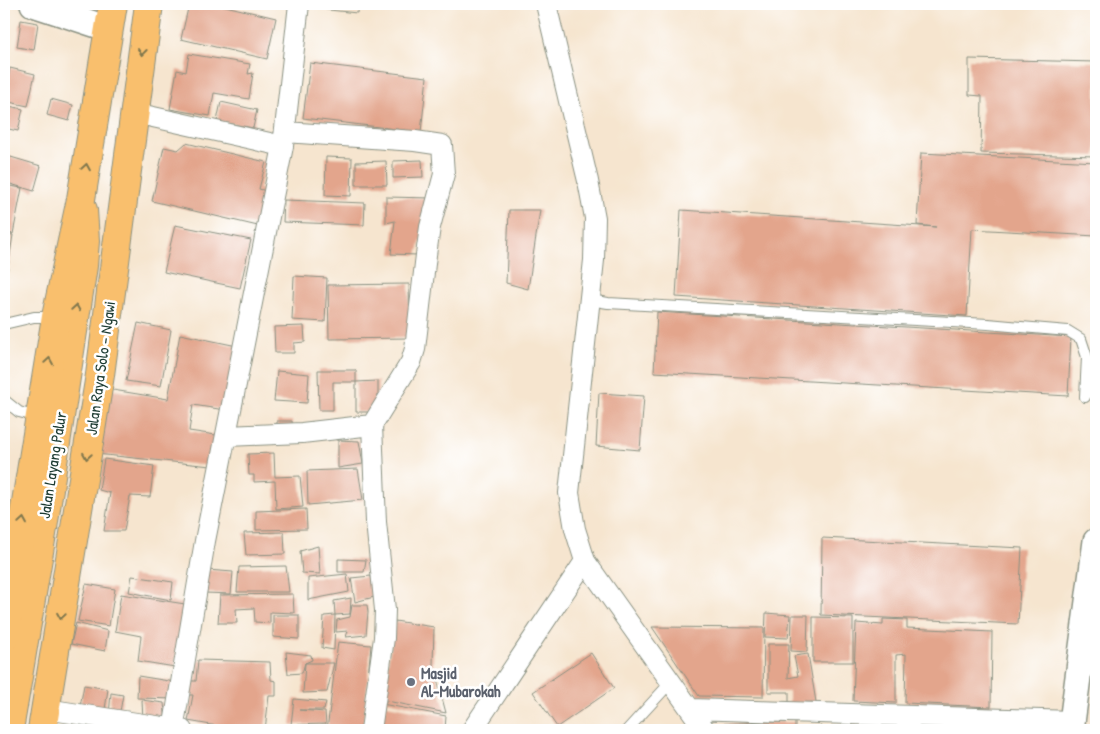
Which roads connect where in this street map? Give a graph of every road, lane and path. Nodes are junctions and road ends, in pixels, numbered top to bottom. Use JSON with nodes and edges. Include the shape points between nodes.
{"nodes":[{"id":1,"x":33,"y":4,"type":"edge"},
{"id":2,"x":149,"y":4,"type":"edge"},
{"id":3,"x":299,"y":4,"type":"edge"},
{"id":4,"x":546,"y":4,"type":"edge"},
{"id":5,"x":111,"y":16,"type":"edge"},
{"id":6,"x":135,"y":113,"type":"junction"},
{"id":7,"x":284,"y":139,"type":"junction"},
{"id":8,"x":81,"y":199,"type":"junction"},
{"id":9,"x":124,"y":204,"type":"junction"},
{"id":10,"x":590,"y":300,"type":"junction"},
{"id":11,"x":56,"y":317,"type":"junction"},
{"id":12,"x":4,"y":324,"type":"edge"},
{"id":13,"x":75,"y":375,"type":"junction"},
{"id":14,"x":1085,"y":398,"type":"dead end"},
{"id":15,"x":4,"y":400,"type":"edge"},
{"id":16,"x":40,"y":417,"type":"junction"},
{"id":17,"x":372,"y":425,"type":"junction"},
{"id":18,"x":227,"y":436,"type":"junction"},
{"id":19,"x":1096,"y":541,"type":"edge"},
{"id":20,"x":585,"y":562,"type":"junction"},
{"id":21,"x":4,"y":638,"type":"edge"},
{"id":22,"x":671,"y":682,"type":"junction"},
{"id":23,"x":691,"y":709,"type":"junction"},
{"id":24,"x":44,"y":720,"type":"edge"},
{"id":25,"x":833,"y":722,"type":"edge"},
{"id":26,"x":946,"y":724,"type":"edge"},
{"id":27,"x":1072,"y":726,"type":"edge"},
{"id":28,"x":9,"y":730,"type":"edge"},
{"id":29,"x":24,"y":730,"type":"edge"},
{"id":30,"x":176,"y":730,"type":"edge"},
{"id":31,"x":371,"y":730,"type":"edge"},
{"id":32,"x":472,"y":730,"type":"edge"},
{"id":33,"x":627,"y":730,"type":"edge"},
{"id":34,"x":705,"y":730,"type":"edge"}],
"edges":[{"from":1,"to":5,"type":"street"},
{"from":2,"to":6,"type":"main road","name":"Jalan Raya Solo - Ngawi","one_way":true},
{"from":3,"to":7,"type":"street"},
{"from":4,"to":10,"type":"street","via":[[595,218]]},
{"from":8,"to":5,"type":"main road","one_way":true},
{"from":6,"to":7,"type":"street"},
{"from":6,"to":9,"type":"main road","name":"Jalan Raya Solo - Ngawi"},
{"from":7,"to":17,"type":"street","via":[[415,141],[442,145],[444,174],[429,237],[415,349],[411,362]]},
{"from":7,"to":18,"type":"street"},
{"from":8,"to":11,"type":"main road"},
{"from":13,"to":8,"type":"main road","name":"Jalan Layang Palur","one_way":true,"via":[[84,258]]},
{"from":9,"to":13,"type":"main road","name":"Jalan Layang Palur","via":[[108,234]]},
{"from":9,"to":24,"type":"main road","name":"Jalan Raya Solo - Ngawi","one_way":true},
{"from":10,"to":14,"type":"lane","via":[[608,304],[1068,331],[1081,339],[1087,356]]},
{"from":10,"to":20,"type":"street","via":[[569,492]]},
{"from":11,"to":12,"type":"lane","via":[[34,317]]},
{"from":16,"to":11,"type":"main road","one_way":true},
{"from":13,"to":28,"type":"main road","name":"Jalan Layang Palur","via":[[42,528]]},
{"from":13,"to":29,"type":"main road","name":"Jalan Layang Palur"},
{"from":15,"to":16,"type":"lane","via":[[19,412]]},
{"from":21,"to":16,"type":"main road","one_way":true},
{"from":17,"to":18,"type":"street"},
{"from":17,"to":31,"type":"street","via":[[376,522],[385,610]]},
{"from":18,"to":30,"type":"street","via":[[205,541]]},
{"from":19,"to":27,"type":"street"},
{"from":20,"to":22,"type":"street"},
{"from":20,"to":32,"type":"street"},
{"from":22,"to":23,"type":"street"},
{"from":22,"to":33,"type":"lane"},
{"from":23,"to":25,"type":"street"},
{"from":23,"to":34,"type":"street"},
{"from":24,"to":30,"type":"street"},
{"from":25,"to":26,"type":"street"},
{"from":26,"to":27,"type":"street"}]}
